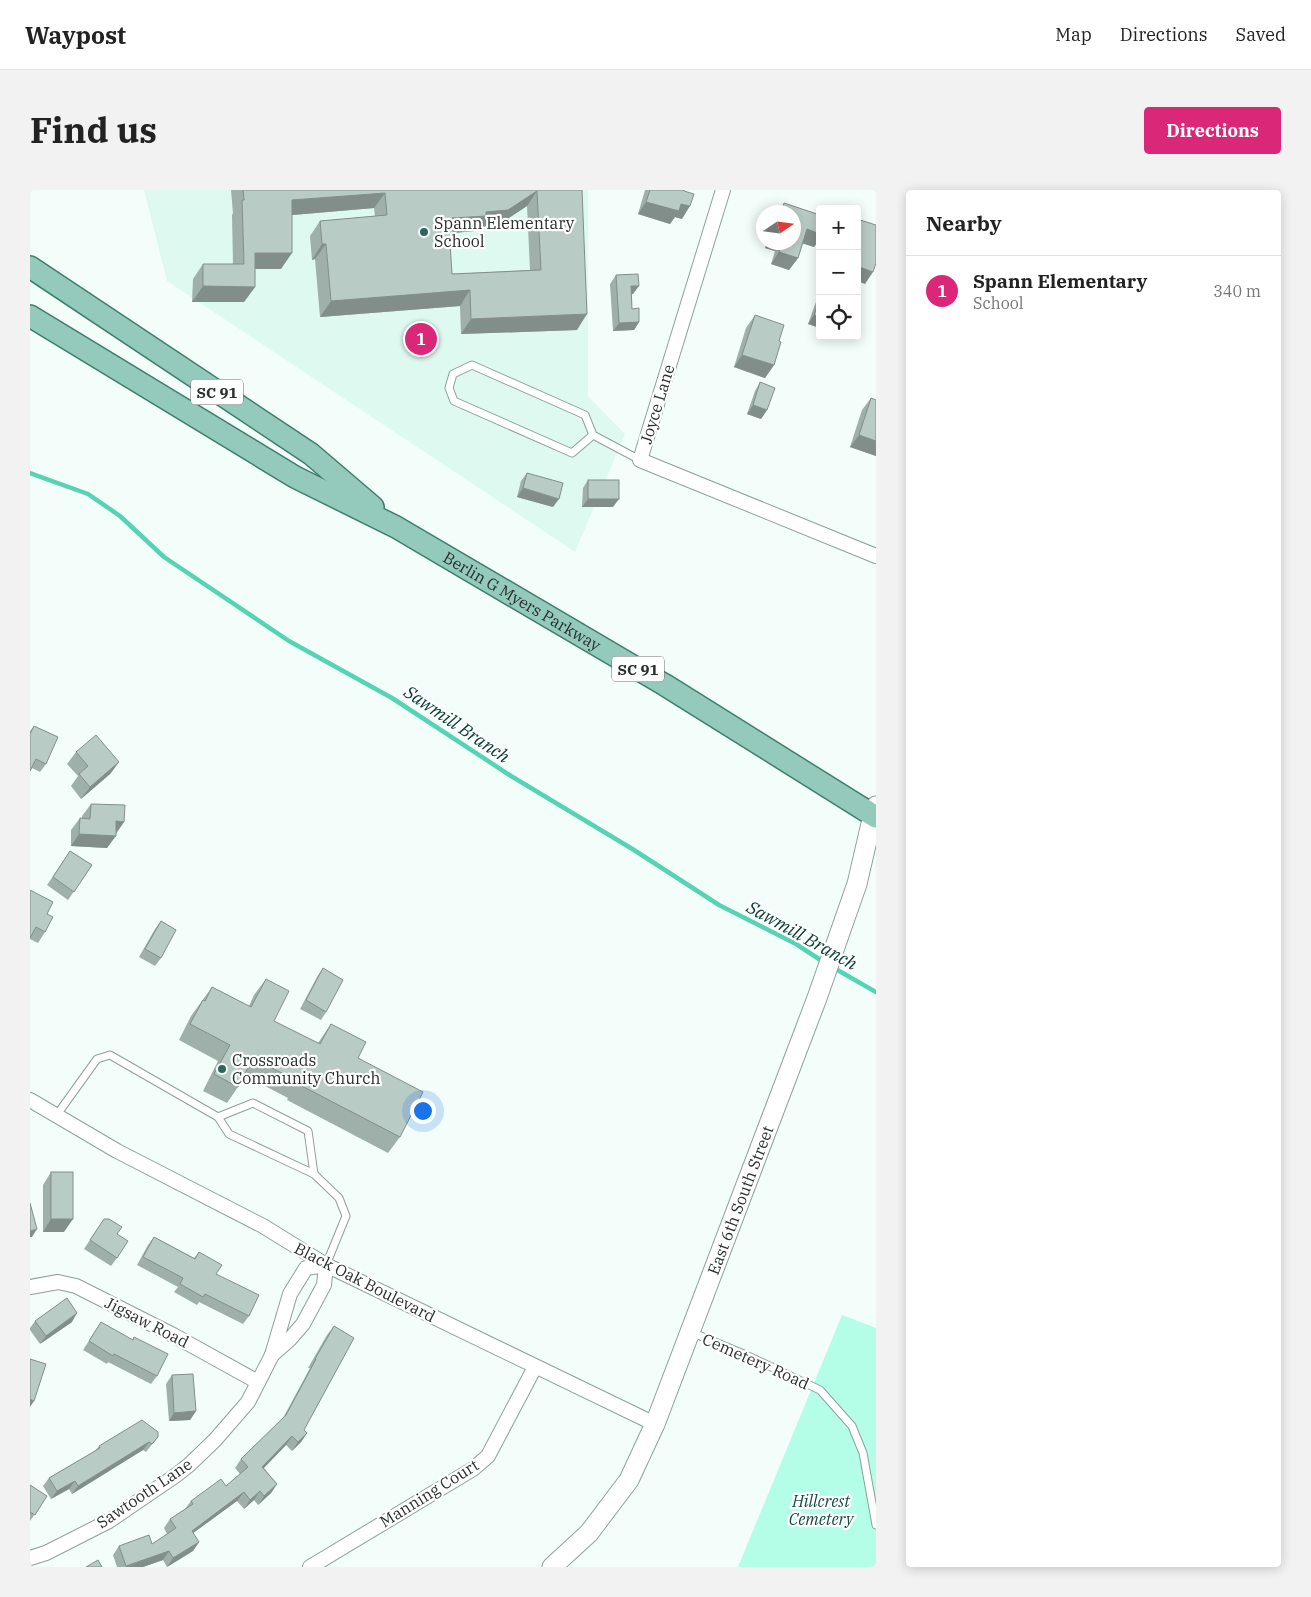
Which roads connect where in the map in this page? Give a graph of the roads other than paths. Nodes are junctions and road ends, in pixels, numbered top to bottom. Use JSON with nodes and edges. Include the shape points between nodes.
{"nodes":[{"id":1,"x":723,"y":190,"type":"edge"},
{"id":2,"x":30,"y":267,"type":"edge"},
{"id":3,"x":30,"y":316,"type":"edge"},
{"id":4,"x":593,"y":435,"type":"junction"},
{"id":5,"x":640,"y":460,"type":"junction"},
{"id":6,"x":396,"y":527,"type":"junction"},
{"id":7,"x":876,"y":556,"type":"edge"},
{"id":8,"x":875,"y":813,"type":"edge"},
{"id":9,"x":30,"y":1100,"type":"edge"},
{"id":10,"x":56,"y":1116,"type":"junction"},
{"id":11,"x":218,"y":1117,"type":"junction"},
{"id":12,"x":314,"y":1174,"type":"junction"},
{"id":13,"x":326,"y":1266,"type":"junction"},
{"id":14,"x":30,"y":1287,"type":"edge"},
{"id":15,"x":690,"y":1332,"type":"junction"},
{"id":16,"x":272,"y":1355,"type":"junction"},
{"id":17,"x":535,"y":1367,"type":"junction"},
{"id":18,"x":258,"y":1382,"type":"junction"},
{"id":19,"x":655,"y":1424,"type":"junction"},
{"id":20,"x":876,"y":1525,"type":"edge"},
{"id":21,"x":30,"y":1558,"type":"edge"},
{"id":22,"x":310,"y":1567,"type":"edge"},
{"id":23,"x":552,"y":1567,"type":"edge"}],
"edges":[{"from":1,"to":5,"type":"street","name":"Joyce Lane"},
{"from":2,"to":6,"type":"main road","name":"Berlin G Myers Parkway","number":"SC 91","via":[[311,454]]},
{"from":3,"to":6,"type":"main road","name":"Berlin G Myers Parkway","number":"SC 91","via":[[295,478]]},
{"from":4,"to":4,"type":"lane","via":[[585,415],[472,365],[453,374],[449,388],[454,401],[572,453]]},
{"from":4,"to":5,"type":"lane"},
{"from":5,"to":7,"type":"street","name":"Joyce Lane"},
{"from":6,"to":8,"type":"main road","name":"Berlin G Myers Parkway","number":"SC 91"},
{"from":8,"to":15,"type":"street","name":"East 6th South Street","via":[[857,884],[817,998]]},
{"from":9,"to":10,"type":"street","name":"Black Oak Boulevard"},
{"from":10,"to":11,"type":"lane","via":[[97,1059],[110,1055]]},
{"from":10,"to":13,"type":"street","name":"Black Oak Boulevard","via":[[263,1226]]},
{"from":11,"to":12,"type":"lane","via":[[229,1134]]},
{"from":11,"to":12,"type":"lane","via":[[253,1103],[308,1131]]},
{"from":12,"to":13,"type":"lane","via":[[339,1198],[346,1216]]},
{"from":13,"to":16,"type":"street","name":"Sawtooth Lane","via":[[324,1285],[303,1324]]},
{"from":13,"to":16,"type":"street","name":"Sawtooth Lane","via":[[306,1268],[290,1294]]},
{"from":13,"to":17,"type":"street","name":"Black Oak Boulevard"},
{"from":14,"to":18,"type":"street","name":"Jigsaw Road","via":[[58,1282],[76,1286]]},
{"from":15,"to":19,"type":"street","name":"East 6th South Street"},
{"from":15,"to":20,"type":"lane","name":"Cemetery Road","via":[[820,1390],[852,1426],[860,1444]]},
{"from":16,"to":18,"type":"street","name":"Sawtooth Lane"},
{"from":17,"to":19,"type":"street","name":"Black Oak Boulevard"},
{"from":17,"to":22,"type":"street","name":"Manning Court","via":[[488,1456],[472,1469]]},
{"from":18,"to":21,"type":"street","name":"Sawtooth Lane","via":[[248,1402],[216,1440],[175,1476],[109,1521]]},
{"from":19,"to":23,"type":"street","name":"East 6th South Street","via":[[629,1480],[590,1533]]}]}
